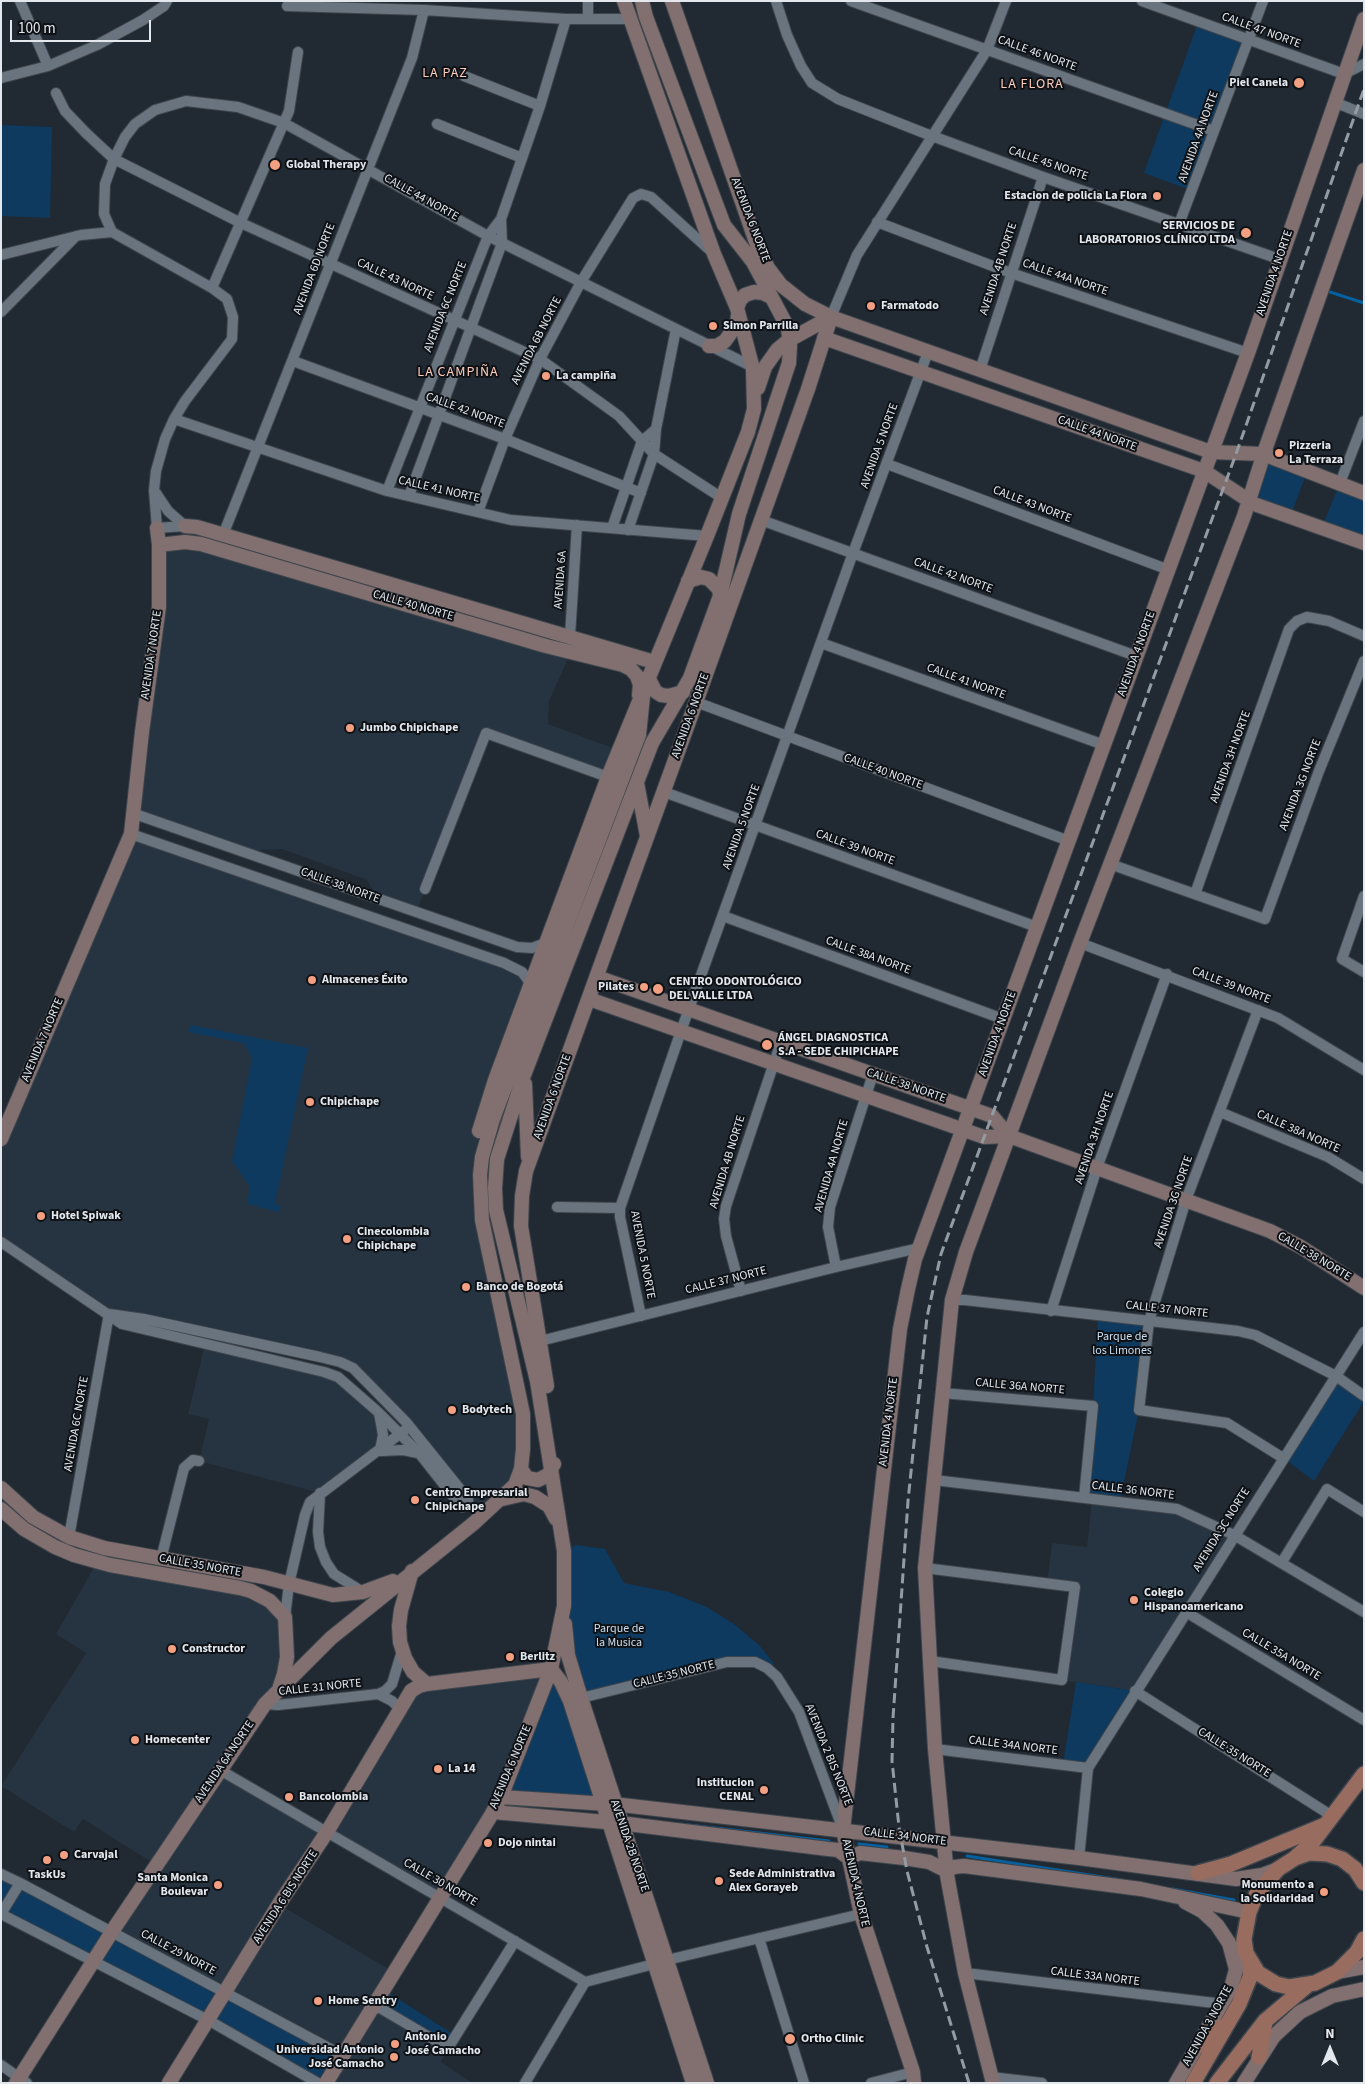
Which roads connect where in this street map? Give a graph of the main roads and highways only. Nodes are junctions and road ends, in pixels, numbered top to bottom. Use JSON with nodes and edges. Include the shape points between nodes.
{"nodes":[{"id":1,"x":1364,"y":1774,"type":"edge"},
{"id":2,"x":1329,"y":1820,"type":"junction"},
{"id":3,"x":1295,"y":1858,"type":"junction"},
{"id":4,"x":1198,"y":1874,"type":"road end"},
{"id":5,"x":1364,"y":1883,"type":"edge"},
{"id":6,"x":1364,"y":1939,"type":"edge"},
{"id":7,"x":1251,"y":1964,"type":"junction"},
{"id":8,"x":1310,"y":1984,"type":"junction"},
{"id":9,"x":1265,"y":2021,"type":"junction"},
{"id":10,"x":1228,"y":2022,"type":"junction"},
{"id":11,"x":1198,"y":2046,"type":"road end"},
{"id":12,"x":1259,"y":2057,"type":"road end"},
{"id":13,"x":1220,"y":2078,"type":"edge"},
{"id":14,"x":1193,"y":2083,"type":"edge"}],
"edges":[{"from":1,"to":2,"type":"main road"},
{"from":2,"to":3,"type":"main road","via":[[1312,1843]]},
{"from":2,"to":4,"type":"main road","via":[[1231,1864]]},
{"from":3,"to":5,"type":"main road","via":[[1309,1853],[1335,1856],[1355,1869]]},
{"from":3,"to":7,"type":"main road","via":[[1278,1869],[1257,1893],[1249,1912],[1244,1939]]},
{"from":6,"to":8,"type":"main road","via":[[1357,1952],[1337,1972]]},
{"from":7,"to":8,"type":"main road","via":[[1258,1973],[1276,1984],[1289,1987]]},
{"from":7,"to":10,"type":"main road","name":"AVENIDA 3 NORTE","via":[[1243,1995]]},
{"from":8,"to":9,"type":"main road"},
{"from":9,"to":12,"type":"main road"},
{"from":9,"to":13,"type":"main road"},
{"from":10,"to":11,"type":"main road"},
{"from":10,"to":14,"type":"main road","name":"AVENIDA 3 NORTE"}]}
